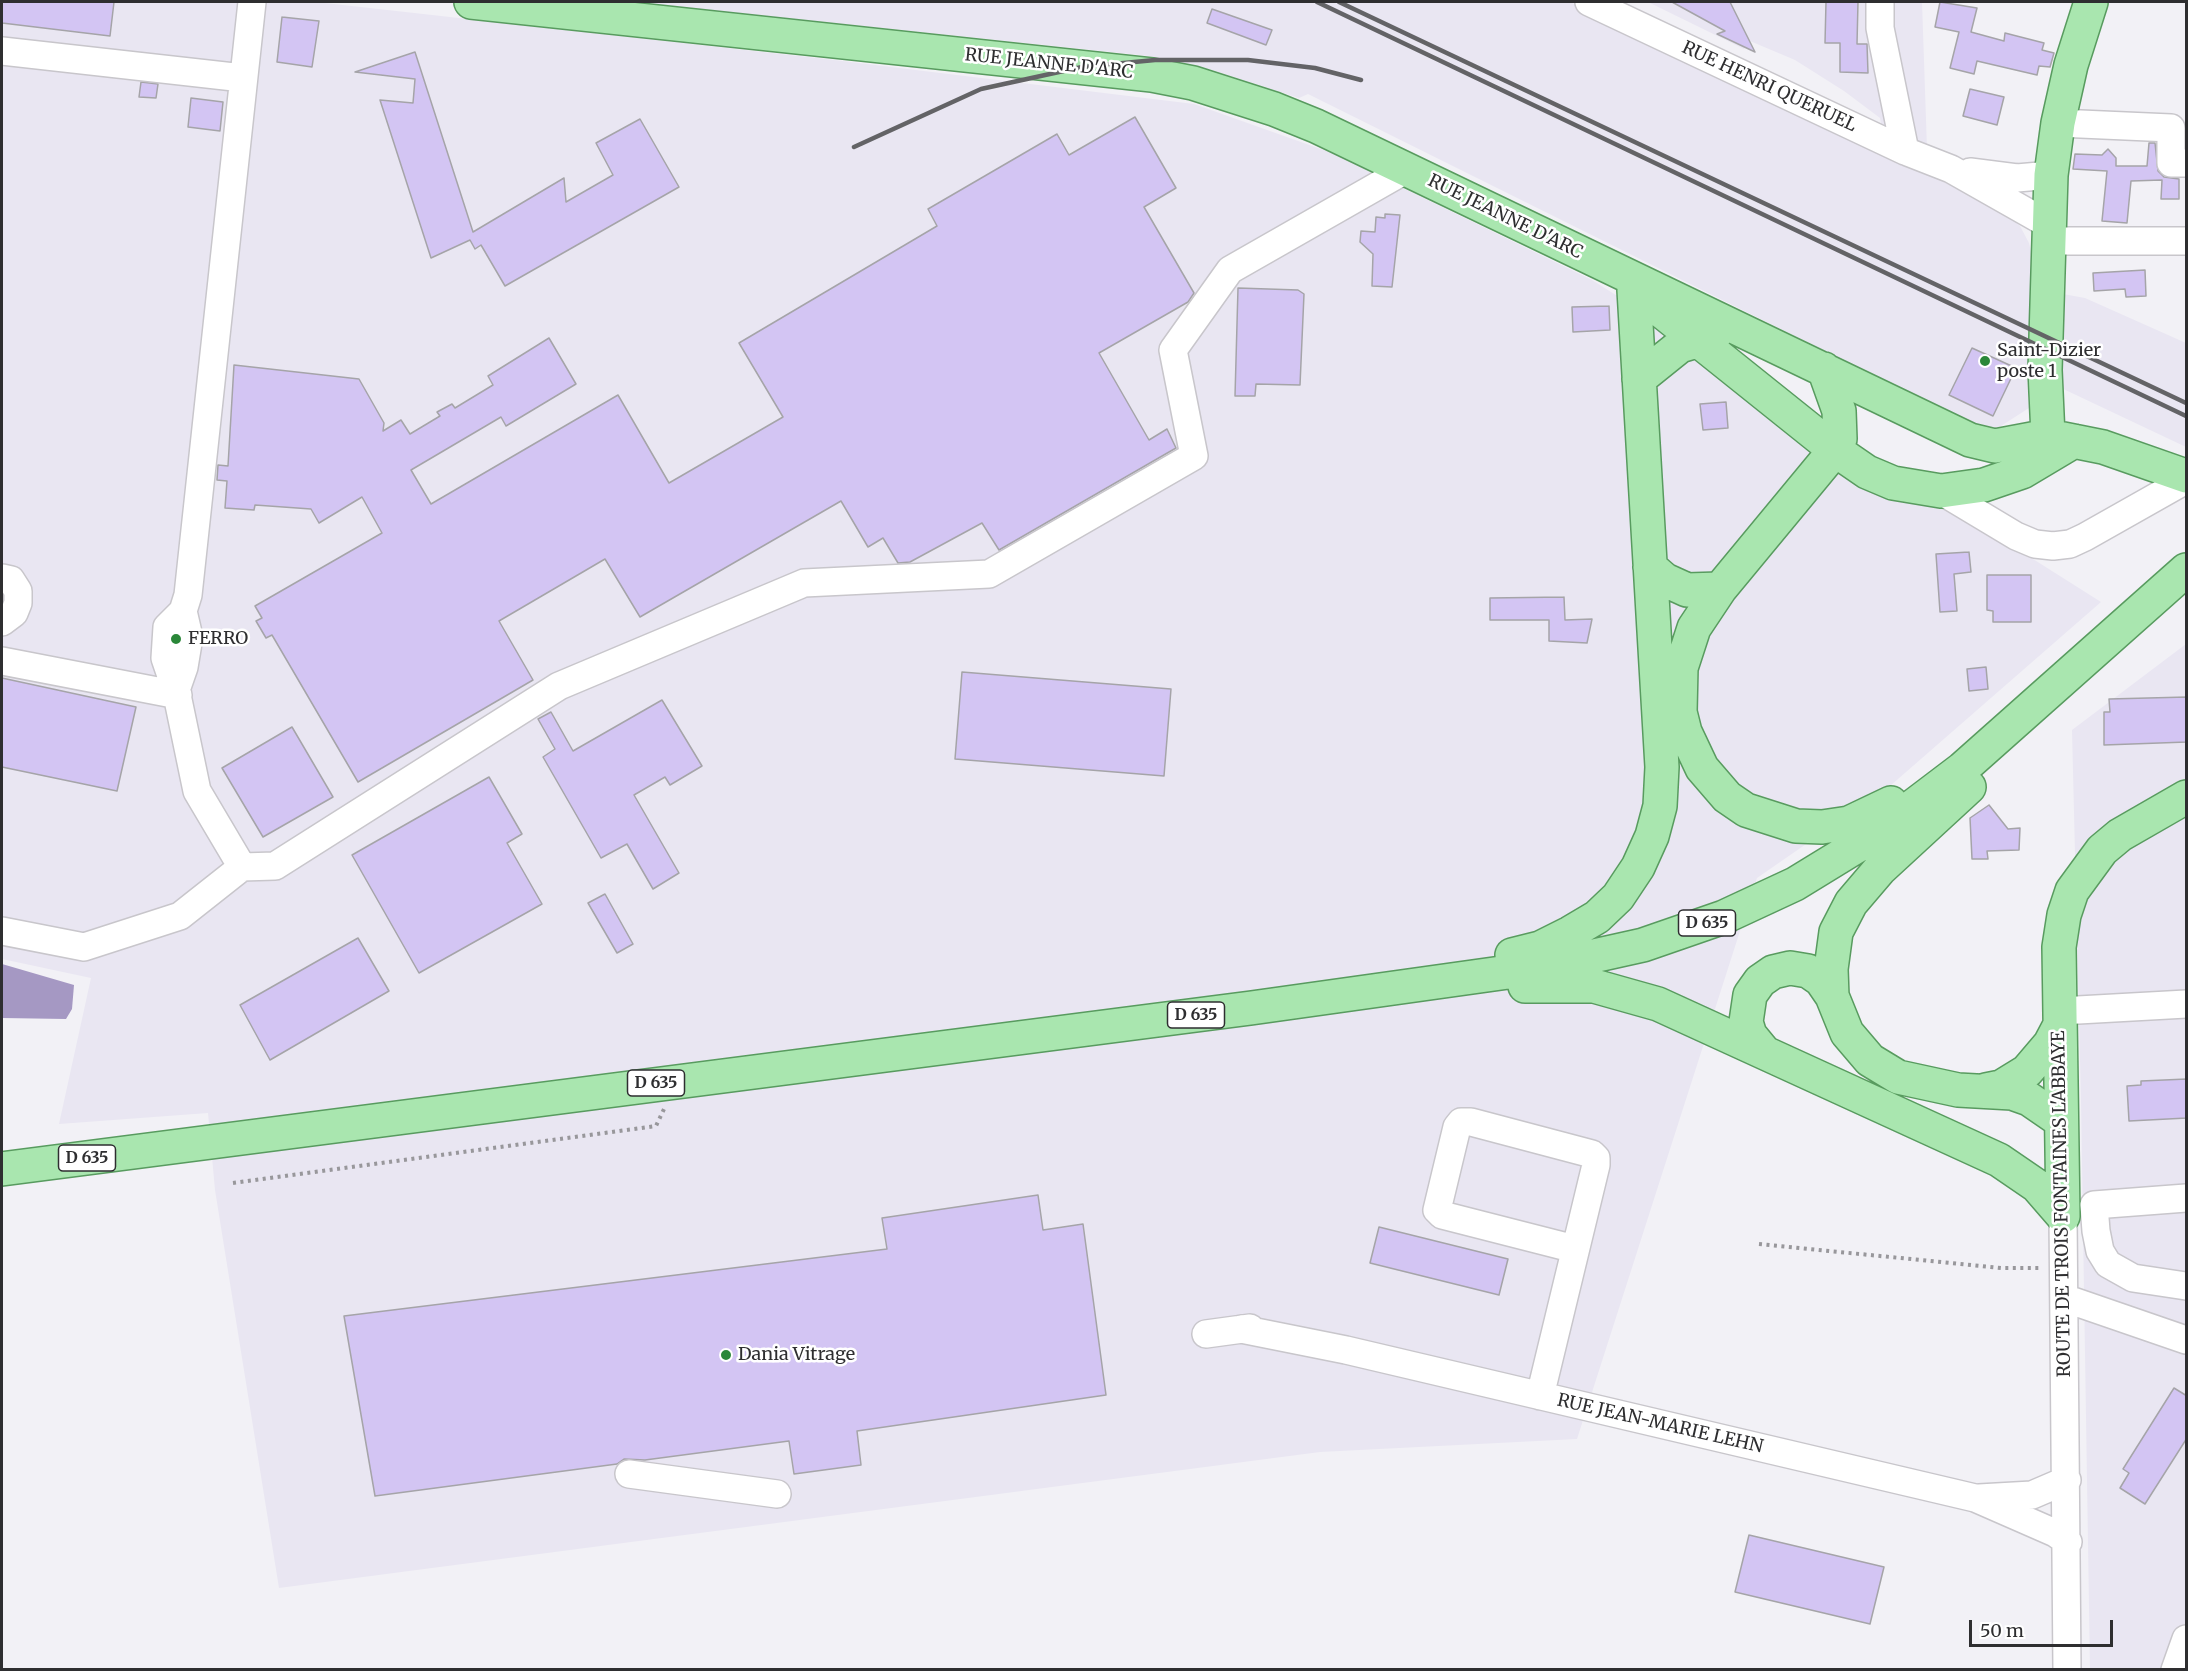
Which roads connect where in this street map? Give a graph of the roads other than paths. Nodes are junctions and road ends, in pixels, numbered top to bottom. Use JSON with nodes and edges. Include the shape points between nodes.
{"nodes":[{"id":1,"x":252,"y":2,"type":"edge"},
{"id":2,"x":471,"y":2,"type":"edge"},
{"id":3,"x":1589,"y":2,"type":"edge"},
{"id":4,"x":1880,"y":2,"type":"edge"},
{"id":5,"x":2091,"y":2,"type":"edge"},
{"id":6,"x":2,"y":51,"type":"edge"},
{"id":7,"x":243,"y":78,"type":"junction"},
{"id":8,"x":2058,"y":123,"type":"junction"},
{"id":9,"x":1905,"y":151,"type":"junction"},
{"id":10,"x":2187,"y":163,"type":"edge"},
{"id":11,"x":1407,"y":169,"type":"junction"},
{"id":12,"x":1951,"y":169,"type":"junction"},
{"id":13,"x":2051,"y":175,"type":"junction"},
{"id":14,"x":2047,"y":232,"type":"junction"},
{"id":15,"x":2187,"y":242,"type":"edge"},
{"id":16,"x":1591,"y":259,"type":"junction"},
{"id":17,"x":1634,"y":290,"type":"junction"},
{"id":18,"x":1758,"y":338,"type":"junction"},
{"id":19,"x":1696,"y":339,"type":"junction"},
{"id":20,"x":1824,"y":369,"type":"junction"},
{"id":21,"x":1639,"y":379,"type":"junction"},
{"id":22,"x":2061,"y":438,"type":"junction"},
{"id":23,"x":1835,"y":450,"type":"junction"},
{"id":24,"x":2187,"y":478,"type":"edge"},
{"id":25,"x":1941,"y":491,"type":"junction"},
{"id":26,"x":1650,"y":567,"type":"junction"},
{"id":27,"x":2187,"y":570,"type":"edge"},
{"id":28,"x":2,"y":578,"type":"edge"},
{"id":29,"x":1720,"y":589,"type":"junction"},
{"id":30,"x":2145,"y":608,"type":"junction"},
{"id":31,"x":2,"y":622,"type":"edge"},
{"id":32,"x":2086,"y":660,"type":"junction"},
{"id":33,"x":2,"y":661,"type":"edge"},
{"id":34,"x":177,"y":693,"type":"junction"},
{"id":35,"x":2187,"y":797,"type":"edge"},
{"id":36,"x":242,"y":867,"type":"junction"},
{"id":37,"x":2,"y":931,"type":"edge"},
{"id":38,"x":1832,"y":996,"type":"junction"},
{"id":39,"x":2187,"y":1004,"type":"edge"},
{"id":40,"x":1251,"y":1008,"type":"junction"},
{"id":41,"x":2060,"y":1018,"type":"junction"},
{"id":42,"x":1141,"y":1022,"type":"junction"},
{"id":43,"x":1764,"y":1052,"type":"junction"},
{"id":44,"x":1986,"y":1090,"type":"junction"},
{"id":45,"x":2061,"y":1126,"type":"junction"},
{"id":46,"x":1999,"y":1160,"type":"junction"},
{"id":47,"x":2,"y":1169,"type":"edge"},
{"id":48,"x":2187,"y":1198,"type":"edge"},
{"id":49,"x":2063,"y":1216,"type":"junction"},
{"id":50,"x":1575,"y":1249,"type":"junction"},
{"id":51,"x":2187,"y":1286,"type":"edge"},
{"id":52,"x":2064,"y":1298,"type":"junction"},
{"id":53,"x":1206,"y":1334,"type":"dead end"},
{"id":54,"x":2187,"y":1340,"type":"edge"},
{"id":55,"x":1540,"y":1396,"type":"junction"},
{"id":56,"x":629,"y":1474,"type":"dead end"},
{"id":57,"x":2067,"y":1480,"type":"junction"},
{"id":58,"x":777,"y":1494,"type":"dead end"},
{"id":59,"x":1975,"y":1498,"type":"junction"},
{"id":60,"x":2068,"y":1542,"type":"junction"},
{"id":61,"x":2187,"y":1639,"type":"edge"},
{"id":62,"x":2067,"y":1670,"type":"edge"},
{"id":63,"x":2175,"y":1670,"type":"edge"}],
"edges":[{"from":1,"to":7,"type":"street"},
{"from":2,"to":11,"type":"main road","name":"RUE JEANNE D'ARC","via":[[1152,75],[1193,83],[1274,109]]},
{"from":3,"to":9,"type":"street","name":"RUE HENRI QUERUEL"},
{"from":4,"to":9,"type":"street","via":[[1880,28]]},
{"from":5,"to":8,"type":"main road"},
{"from":6,"to":7,"type":"street"},
{"from":7,"to":34,"type":"street","via":[[189,584],[183,612],[167,627],[165,658]]},
{"from":8,"to":10,"type":"street","via":[[2171,128],[2171,163]]},
{"from":8,"to":13,"type":"main road"},
{"from":9,"to":12,"type":"street","name":"RUE HENRI QUERUEL"},
{"from":11,"to":16,"type":"main road","name":"RUE JEANNE D'ARC"},
{"from":11,"to":36,"type":"street","via":[[1230,270],[1173,350],[1194,456],[989,574],[804,583],[559,686],[275,866]]},
{"from":12,"to":13,"type":"street","name":"RUE HENRI QUERUEL","via":[[2017,178]]},
{"from":12,"to":14,"type":"street","name":"RUE HENRI QUERUEL"},
{"from":13,"to":14,"type":"main road"},
{"from":14,"to":15,"type":"street","name":"RUE HENRI QUERUEL"},
{"from":14,"to":22,"type":"main road","via":[[2045,399]]},
{"from":16,"to":17,"type":"main road","name":"RUE JEANNE D'ARC"},
{"from":16,"to":18,"type":"main road","name":"RUE JEANNE D'ARC"},
{"from":17,"to":19,"type":"main road","name":"RUE JEANNE D'ARC"},
{"from":17,"to":21,"type":"main road"},
{"from":18,"to":19,"type":"main road"},
{"from":18,"to":20,"type":"main road","name":"RUE JEANNE D'ARC"},
{"from":19,"to":21,"type":"main road","via":[[1666,355]]},
{"from":19,"to":23,"type":"main road","name":"RUE JEANNE D'ARC"},
{"from":20,"to":22,"type":"main road","name":"RUE JEANNE D'ARC","via":[[1982,444]]},
{"from":20,"to":23,"type":"main road","via":[[1841,425]]},
{"from":21,"to":26,"type":"main road"},
{"from":22,"to":24,"type":"main road","via":[[2129,455]]},
{"from":22,"to":25,"type":"main road","name":"RUE JEANNE D'ARC","via":[[2022,472],[1984,485]]},
{"from":23,"to":25,"type":"main road","name":"RUE JEANNE D'ARC","via":[[1867,472],[1893,483]]},
{"from":23,"to":29,"type":"main road"},
{"from":24,"to":25,"type":"street","via":[[2085,537],[2053,546],[2016,536]]},
{"from":26,"to":29,"type":"main road","via":[[1665,580],[1687,590]]},
{"from":26,"to":42,"type":"main road","via":[[1662,767],[1660,806],[1638,867],[1618,897],[1597,917],[1540,948],[1514,955]]},
{"from":27,"to":30,"type":"main road","number":"D 635"},
{"from":28,"to":31,"type":"street","via":[[11,580],[18,591],[18,603],[15,613]]},
{"from":29,"to":32,"type":"main road","via":[[1694,628],[1681,668],[1680,712],[1685,732],[1702,768],[1727,797],[1761,816],[1796,826],[1849,823],[1888,805]]},
{"from":30,"to":32,"type":"main road","number":"D 635"},
{"from":30,"to":38,"type":"main road","via":[[2019,742],[1862,887],[1836,932]]},
{"from":32,"to":40,"type":"main road","number":"D 635","via":[[1962,769],[1875,835],[1796,884],[1724,917],[1643,945],[1544,967]]},
{"from":33,"to":34,"type":"street"},
{"from":34,"to":36,"type":"street","via":[[197,791]]},
{"from":35,"to":41,"type":"main road","name":"ROUTE DE TROIS FONTAINES L'ABBAYE","via":[[2120,835],[2102,850],[2072,891],[2059,947]]},
{"from":36,"to":37,"type":"street","via":[[180,916],[84,947]]},
{"from":38,"to":43,"type":"main road","via":[[1821,980],[1808,971],[1790,968],[1773,972],[1760,981],[1750,995],[1746,1022],[1750,1035]]},
{"from":38,"to":44,"type":"main road","via":[[1847,1033],[1870,1059],[1898,1077],[1958,1090]]},
{"from":39,"to":41,"type":"street"},
{"from":40,"to":42,"type":"main road","number":"D 635"},
{"from":40,"to":43,"type":"main road","via":[[1525,986],[1594,987],[1658,1004]]},
{"from":41,"to":44,"type":"main road","via":[[2050,1044],[2027,1071],[2001,1087]]},
{"from":41,"to":45,"type":"main road","name":"ROUTE DE TROIS FONTAINES L'ABBAYE"},
{"from":42,"to":47,"type":"main road","number":"D 635"},
{"from":43,"to":46,"type":"main road"},
{"from":44,"to":45,"type":"main road","via":[[2029,1099]]},
{"from":45,"to":46,"type":"main road","via":[[2034,1152]]},
{"from":45,"to":49,"type":"main road","name":"ROUTE DE TROIS FONTAINES L'ABBAYE"},
{"from":46,"to":49,"type":"main road","via":[[2037,1186]]},
{"from":48,"to":51,"type":"street","via":[[2094,1205],[2100,1251],[2108,1264],[2133,1278]]},
{"from":49,"to":52,"type":"street","name":"ROUTE DE TROIS FONTAINES L'ABBAYE"},
{"from":50,"to":50,"type":"street","via":[[1596,1158],[1526,1136],[1461,1122],[1437,1210],[1442,1215]]},
{"from":50,"to":55,"type":"street"},
{"from":52,"to":54,"type":"street"},
{"from":52,"to":57,"type":"street","name":"ROUTE DE TROIS FONTAINES L'ABBAYE"},
{"from":53,"to":55,"type":"street","name":"RUE JEAN-MARIE LEHN","via":[[1245,1328]]},
{"from":55,"to":59,"type":"street","name":"RUE JEAN-MARIE LEHN"},
{"from":56,"to":58,"type":"street"},
{"from":57,"to":59,"type":"street","name":"RUE JEAN-MARIE LEHN","via":[[2032,1495]]},
{"from":57,"to":60,"type":"street","name":"ROUTE DE TROIS FONTAINES L'ABBAYE"},
{"from":59,"to":60,"type":"street","name":"RUE JEAN-MARIE LEHN"},
{"from":60,"to":62,"type":"street","name":"ROUTE DE TROIS FONTAINES L'ABBAYE"},
{"from":61,"to":63,"type":"street"}]}
